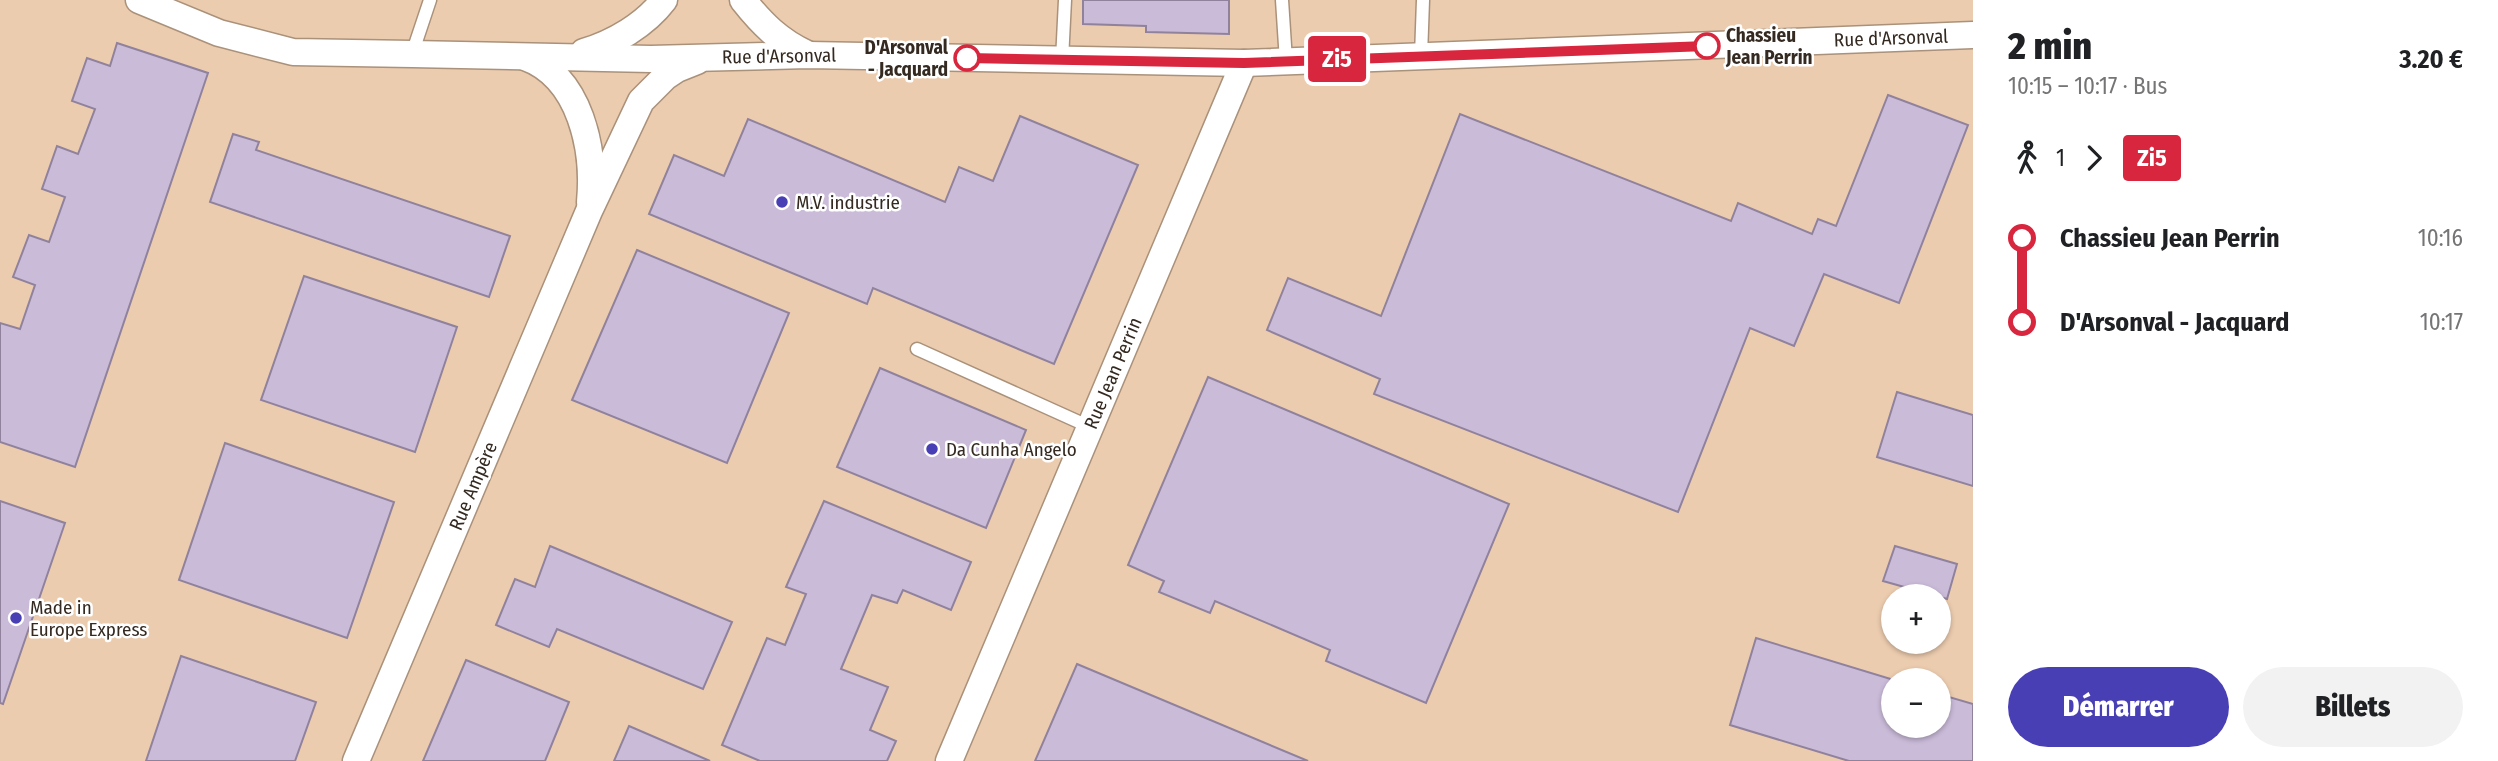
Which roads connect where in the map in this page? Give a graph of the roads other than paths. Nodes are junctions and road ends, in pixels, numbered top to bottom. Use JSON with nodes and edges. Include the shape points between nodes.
{"nodes":[{"id":1,"x":139,"y":0,"type":"edge"},
{"id":2,"x":430,"y":0,"type":"edge"},
{"id":3,"x":664,"y":0,"type":"edge"},
{"id":4,"x":743,"y":0,"type":"edge"},
{"id":5,"x":1065,"y":0,"type":"edge"},
{"id":6,"x":1282,"y":0,"type":"edge"},
{"id":7,"x":1423,"y":0,"type":"edge"},
{"id":8,"x":1973,"y":35,"type":"edge"},
{"id":9,"x":411,"y":54,"type":"junction"},
{"id":10,"x":808,"y":55,"type":"junction"},
{"id":11,"x":522,"y":56,"type":"junction"},
{"id":12,"x":564,"y":56,"type":"junction"},
{"id":13,"x":1421,"y":56,"type":"junction"},
{"id":14,"x":713,"y":57,"type":"junction"},
{"id":15,"x":1062,"y":60,"type":"junction"},
{"id":16,"x":1286,"y":61,"type":"junction"},
{"id":17,"x":1244,"y":63,"type":"junction"},
{"id":18,"x":589,"y":211,"type":"junction"},
{"id":19,"x":917,"y":349,"type":"dead end"},
{"id":20,"x":1090,"y":427,"type":"junction"},
{"id":21,"x":356,"y":761,"type":"edge"},
{"id":22,"x":949,"y":761,"type":"edge"}],
"edges":[{"from":1,"to":9,"type":"street","name":"Rue d'Arsonval","via":[[219,33],[293,52]]},
{"from":2,"to":9,"type":"lane"},
{"from":3,"to":12,"type":"street","via":[[613,41]]},
{"from":4,"to":10,"type":"street","via":[[770,32]]},
{"from":5,"to":15,"type":"lane"},
{"from":6,"to":16,"type":"lane"},
{"from":7,"to":13,"type":"lane"},
{"from":8,"to":13,"type":"street","name":"Rue d'Arsonval"},
{"from":9,"to":11,"type":"street","name":"Rue d'Arsonval"},
{"from":10,"to":14,"type":"street","name":"Rue d'Arsonval"},
{"from":10,"to":15,"type":"street","name":"Rue d'Arsonval"},
{"from":11,"to":12,"type":"street","name":"Rue d'Arsonval"},
{"from":11,"to":18,"type":"street","name":"Rue Ampère","via":[[549,71],[570,91],[576,104],[590,167]]},
{"from":12,"to":14,"type":"street","name":"Rue d'Arsonval"},
{"from":13,"to":16,"type":"street","name":"Rue d'Arsonval"},
{"from":14,"to":18,"type":"street","name":"Rue Ampère","via":[[677,69],[641,101]]},
{"from":15,"to":17,"type":"street","name":"Rue d'Arsonval"},
{"from":16,"to":17,"type":"street","name":"Rue d'Arsonval"},
{"from":17,"to":20,"type":"street","name":"Rue Jean Perrin"},
{"from":18,"to":21,"type":"street","name":"Rue Ampère"},
{"from":19,"to":20,"type":"lane"},
{"from":20,"to":22,"type":"street","name":"Rue Jean Perrin"}]}
